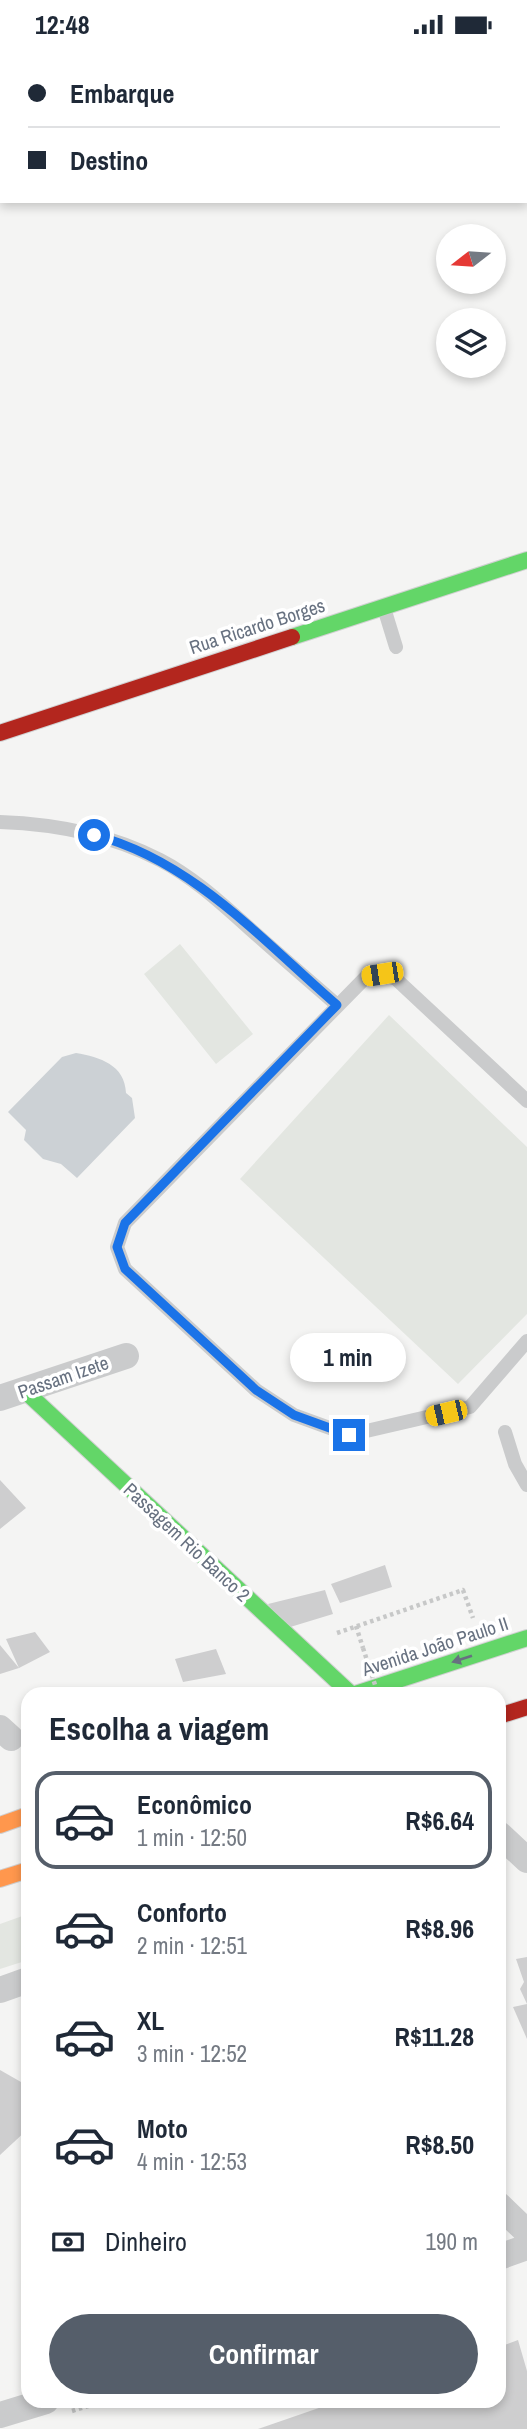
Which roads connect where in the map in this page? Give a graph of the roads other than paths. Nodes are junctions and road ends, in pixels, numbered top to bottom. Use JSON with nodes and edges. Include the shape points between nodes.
{"nodes":[{"id":1,"x":527,"y":559,"type":"edge"},
{"id":2,"x":383,"y":607,"type":"junction"},
{"id":3,"x":396,"y":647,"type":"dead end"},
{"id":4,"x":0,"y":733,"type":"edge"},
{"id":5,"x":0,"y":822,"type":"edge"},
{"id":6,"x":337,"y":1005,"type":"junction"},
{"id":7,"x":527,"y":1101,"type":"edge"},
{"id":8,"x":527,"y":1341,"type":"edge"},
{"id":9,"x":126,"y":1356,"type":"dead end"},
{"id":10,"x":12,"y":1394,"type":"edge"},
{"id":11,"x":505,"y":1432,"type":"dead end"},
{"id":12,"x":527,"y":1485,"type":"edge"},
{"id":13,"x":527,"y":1638,"type":"edge"},
{"id":14,"x":345,"y":1687,"type":"edge"},
{"id":15,"x":375,"y":1687,"type":"edge"},
{"id":16,"x":527,"y":1707,"type":"edge"},
{"id":17,"x":506,"y":1714,"type":"edge"},
{"id":18,"x":21,"y":1818,"type":"edge"},
{"id":19,"x":0,"y":1825,"type":"edge"},
{"id":20,"x":506,"y":1840,"type":"edge"},
{"id":21,"x":527,"y":1860,"type":"edge"},
{"id":22,"x":21,"y":1872,"type":"edge"},
{"id":23,"x":0,"y":1878,"type":"edge"},
{"id":24,"x":21,"y":1982,"type":"edge"},
{"id":25,"x":0,"y":1990,"type":"edge"},
{"id":26,"x":506,"y":2212,"type":"edge"},
{"id":27,"x":527,"y":2232,"type":"edge"},
{"id":28,"x":527,"y":2247,"type":"edge"},
{"id":29,"x":506,"y":2254,"type":"edge"},
{"id":30,"x":23,"y":2408,"type":"edge"},
{"id":31,"x":0,"y":2415,"type":"edge"}],
"edges":[{"from":1,"to":2,"type":"street","name":"Rua Ricardo Borges"},
{"from":2,"to":3,"type":"lane"},
{"from":2,"to":4,"type":"street","name":"Rua Ricardo Borges"},
{"from":5,"to":6,"type":"lane","via":[[71,830],[116,841],[161,860],[208,892]]},
{"from":6,"to":7,"type":"lane","via":[[367,976],[382,974],[396,979]]},
{"from":6,"to":8,"type":"lane","via":[[125,1223],[117,1247],[125,1269],[256,1390],[294,1415],[349,1435],[470,1407]]},
{"from":9,"to":10,"type":"street","name":"Passam Izete"},
{"from":10,"to":14,"type":"street","name":"Passagem Rio Banco 2"},
{"from":11,"to":12,"type":"lane"},
{"from":13,"to":15,"type":"street","name":"Avenida João Paulo II","one_way":true},
{"from":16,"to":17,"type":"street"},
{"from":18,"to":19,"type":"street"},
{"from":20,"to":21,"type":"street"},
{"from":22,"to":23,"type":"street"},
{"from":24,"to":25,"type":"street"},
{"from":26,"to":27,"type":"street"},
{"from":28,"to":29,"type":"street"},
{"from":30,"to":31,"type":"street"}]}
